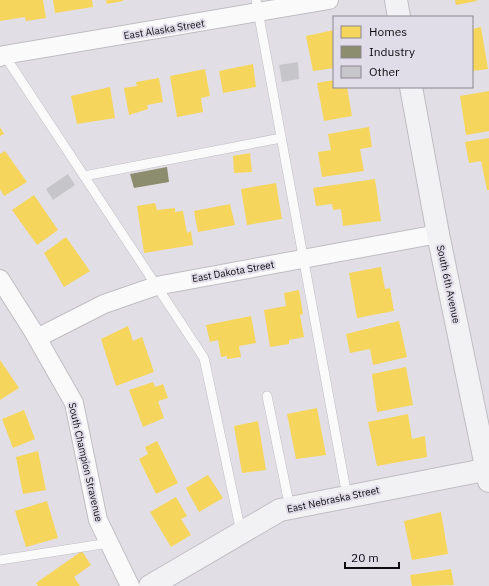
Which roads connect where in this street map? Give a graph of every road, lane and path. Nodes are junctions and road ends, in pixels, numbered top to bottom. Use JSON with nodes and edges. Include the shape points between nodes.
{"nodes":[{"id":1,"x":329,"y":0,"type":"edge"},
{"id":2,"x":396,"y":0,"type":"edge"},
{"id":3,"x":258,"y":7,"type":"edge"},
{"id":4,"x":399,"y":16,"type":"edge"},
{"id":5,"x":1,"y":53,"type":"edge"},
{"id":6,"x":411,"y":88,"type":"edge"},
{"id":7,"x":281,"y":138,"type":"junction"},
{"id":8,"x":84,"y":176,"type":"junction"},
{"id":9,"x":438,"y":234,"type":"junction"},
{"id":10,"x":303,"y":259,"type":"junction"},
{"id":11,"x":0,"y":279,"type":"edge"},
{"id":12,"x":156,"y":286,"type":"junction"},
{"id":13,"x":37,"y":338,"type":"junction"},
{"id":14,"x":267,"y":396,"type":"dead end"},
{"id":15,"x":488,"y":473,"type":"edge"},
{"id":16,"x":347,"y":496,"type":"junction"},
{"id":17,"x":290,"y":508,"type":"junction"},
{"id":18,"x":241,"y":533,"type":"junction"},
{"id":19,"x":109,"y":543,"type":"junction"},
{"id":20,"x":0,"y":560,"type":"edge"},
{"id":21,"x":130,"y":586,"type":"edge"},
{"id":22,"x":150,"y":586,"type":"edge"}],
"edges":[{"from":1,"to":3,"type":"street","name":"East Alaska Street"},
{"from":2,"to":4,"type":"street"},
{"from":3,"to":5,"type":"street","name":"East Alaska Street"},
{"from":3,"to":7,"type":"lane"},
{"from":5,"to":8,"type":"lane"},
{"from":6,"to":9,"type":"street","name":"South 6th Avenue"},
{"from":7,"to":8,"type":"lane"},
{"from":7,"to":10,"type":"lane"},
{"from":8,"to":12,"type":"lane"},
{"from":9,"to":10,"type":"street","name":"East Dakota Street"},
{"from":9,"to":15,"type":"street","name":"South 6th Avenue"},
{"from":10,"to":12,"type":"street","name":"East Dakota Street"},
{"from":10,"to":16,"type":"lane"},
{"from":11,"to":13,"type":"street","name":"South Champion Stravenue"},
{"from":12,"to":13,"type":"street","name":"East Dakota Street","via":[[104,304]]},
{"from":12,"to":18,"type":"lane","via":[[204,358]]},
{"from":13,"to":19,"type":"street","name":"South Champion Stravenue","via":[[74,403],[98,520]]},
{"from":14,"to":17,"type":"lane"},
{"from":15,"to":16,"type":"street","name":"East Nebraska Street"},
{"from":16,"to":17,"type":"street","name":"East Nebraska Street"},
{"from":17,"to":18,"type":"street","name":"East Nebraska Street","via":[[280,510]]},
{"from":18,"to":22,"type":"street","name":"East Nebraska Street"},
{"from":19,"to":20,"type":"lane"},
{"from":19,"to":21,"type":"street","name":"South Champion Stravenue"}]}
